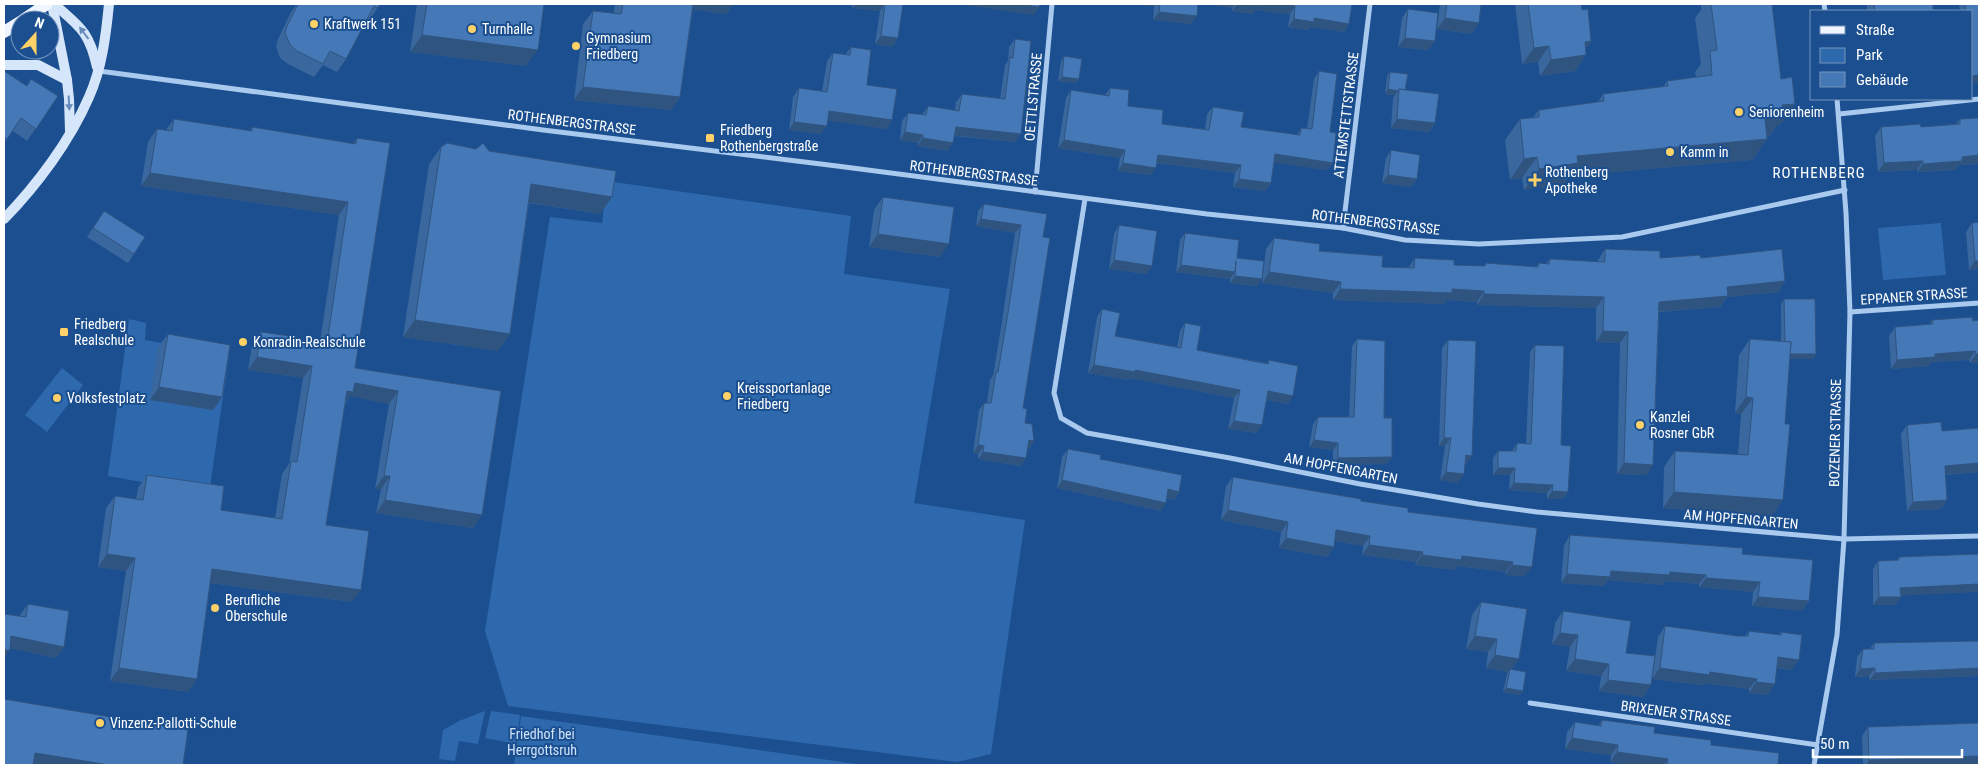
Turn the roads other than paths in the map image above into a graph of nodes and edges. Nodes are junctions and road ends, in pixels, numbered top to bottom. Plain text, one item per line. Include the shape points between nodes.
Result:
1 (53, 4) edge
2 (109, 4) edge
3 (1052, 4) edge
4 (1370, 4) edge
5 (4, 65) edge
6 (98, 70) junction
7 (66, 80) junction
8 (1837, 100) edge
9 (1970, 100) edge
10 (1839, 114) junction
11 (70, 132) junction
12 (1845, 190) junction
13 (1035, 192) junction
14 (1085, 198) junction
15 (4, 219) edge
16 (1343, 228) junction
17 (1979, 302) edge
18 (1850, 312) junction
19 (1979, 536) edge
20 (1844, 539) junction
21 (1530, 703) dead end
22 (1818, 745) junction
23 (1814, 765) edge

6 -> 1 main road via 93,46 84,31
1 - 7 main road
2 - 6 main road
3 - 13 street, OETTLSTRASSE
4 - 16 street, ATTEMSTETTSTRASSE
5 - 7 main road via 38,65
6 - 11 main road via 89,97
6 - 13 street, ROTHENBERGSTRASSE
7 -> 11 main road
8 - 10 street, BOZENER STRASSE
9 - 10 street
10 - 12 street, BOZENER STRASSE
11 - 15 main road via 34,186
12 - 16 street, ROTHENBERGSTRASSE via 1622,237 1479,244 1405,240
12 - 18 street, BOZENER STRASSE
13 - 14 street, ROTHENBERGSTRASSE
14 - 16 street, ROTHENBERGSTRASSE
14 - 20 street, AM HOPFENGARTEN via 1054,393 1061,418 1087,433 1478,504 1569,516
17 - 18 street, EPPANER STRASSE
18 - 20 street, BOZENER STRASSE
19 - 20 street, AM HOPFENGARTEN
20 - 22 street, BOZENER STRASSE via 1837,635
21 - 22 street, BRIXENER STRASSE
22 - 23 street, BOZENER STRASSE

